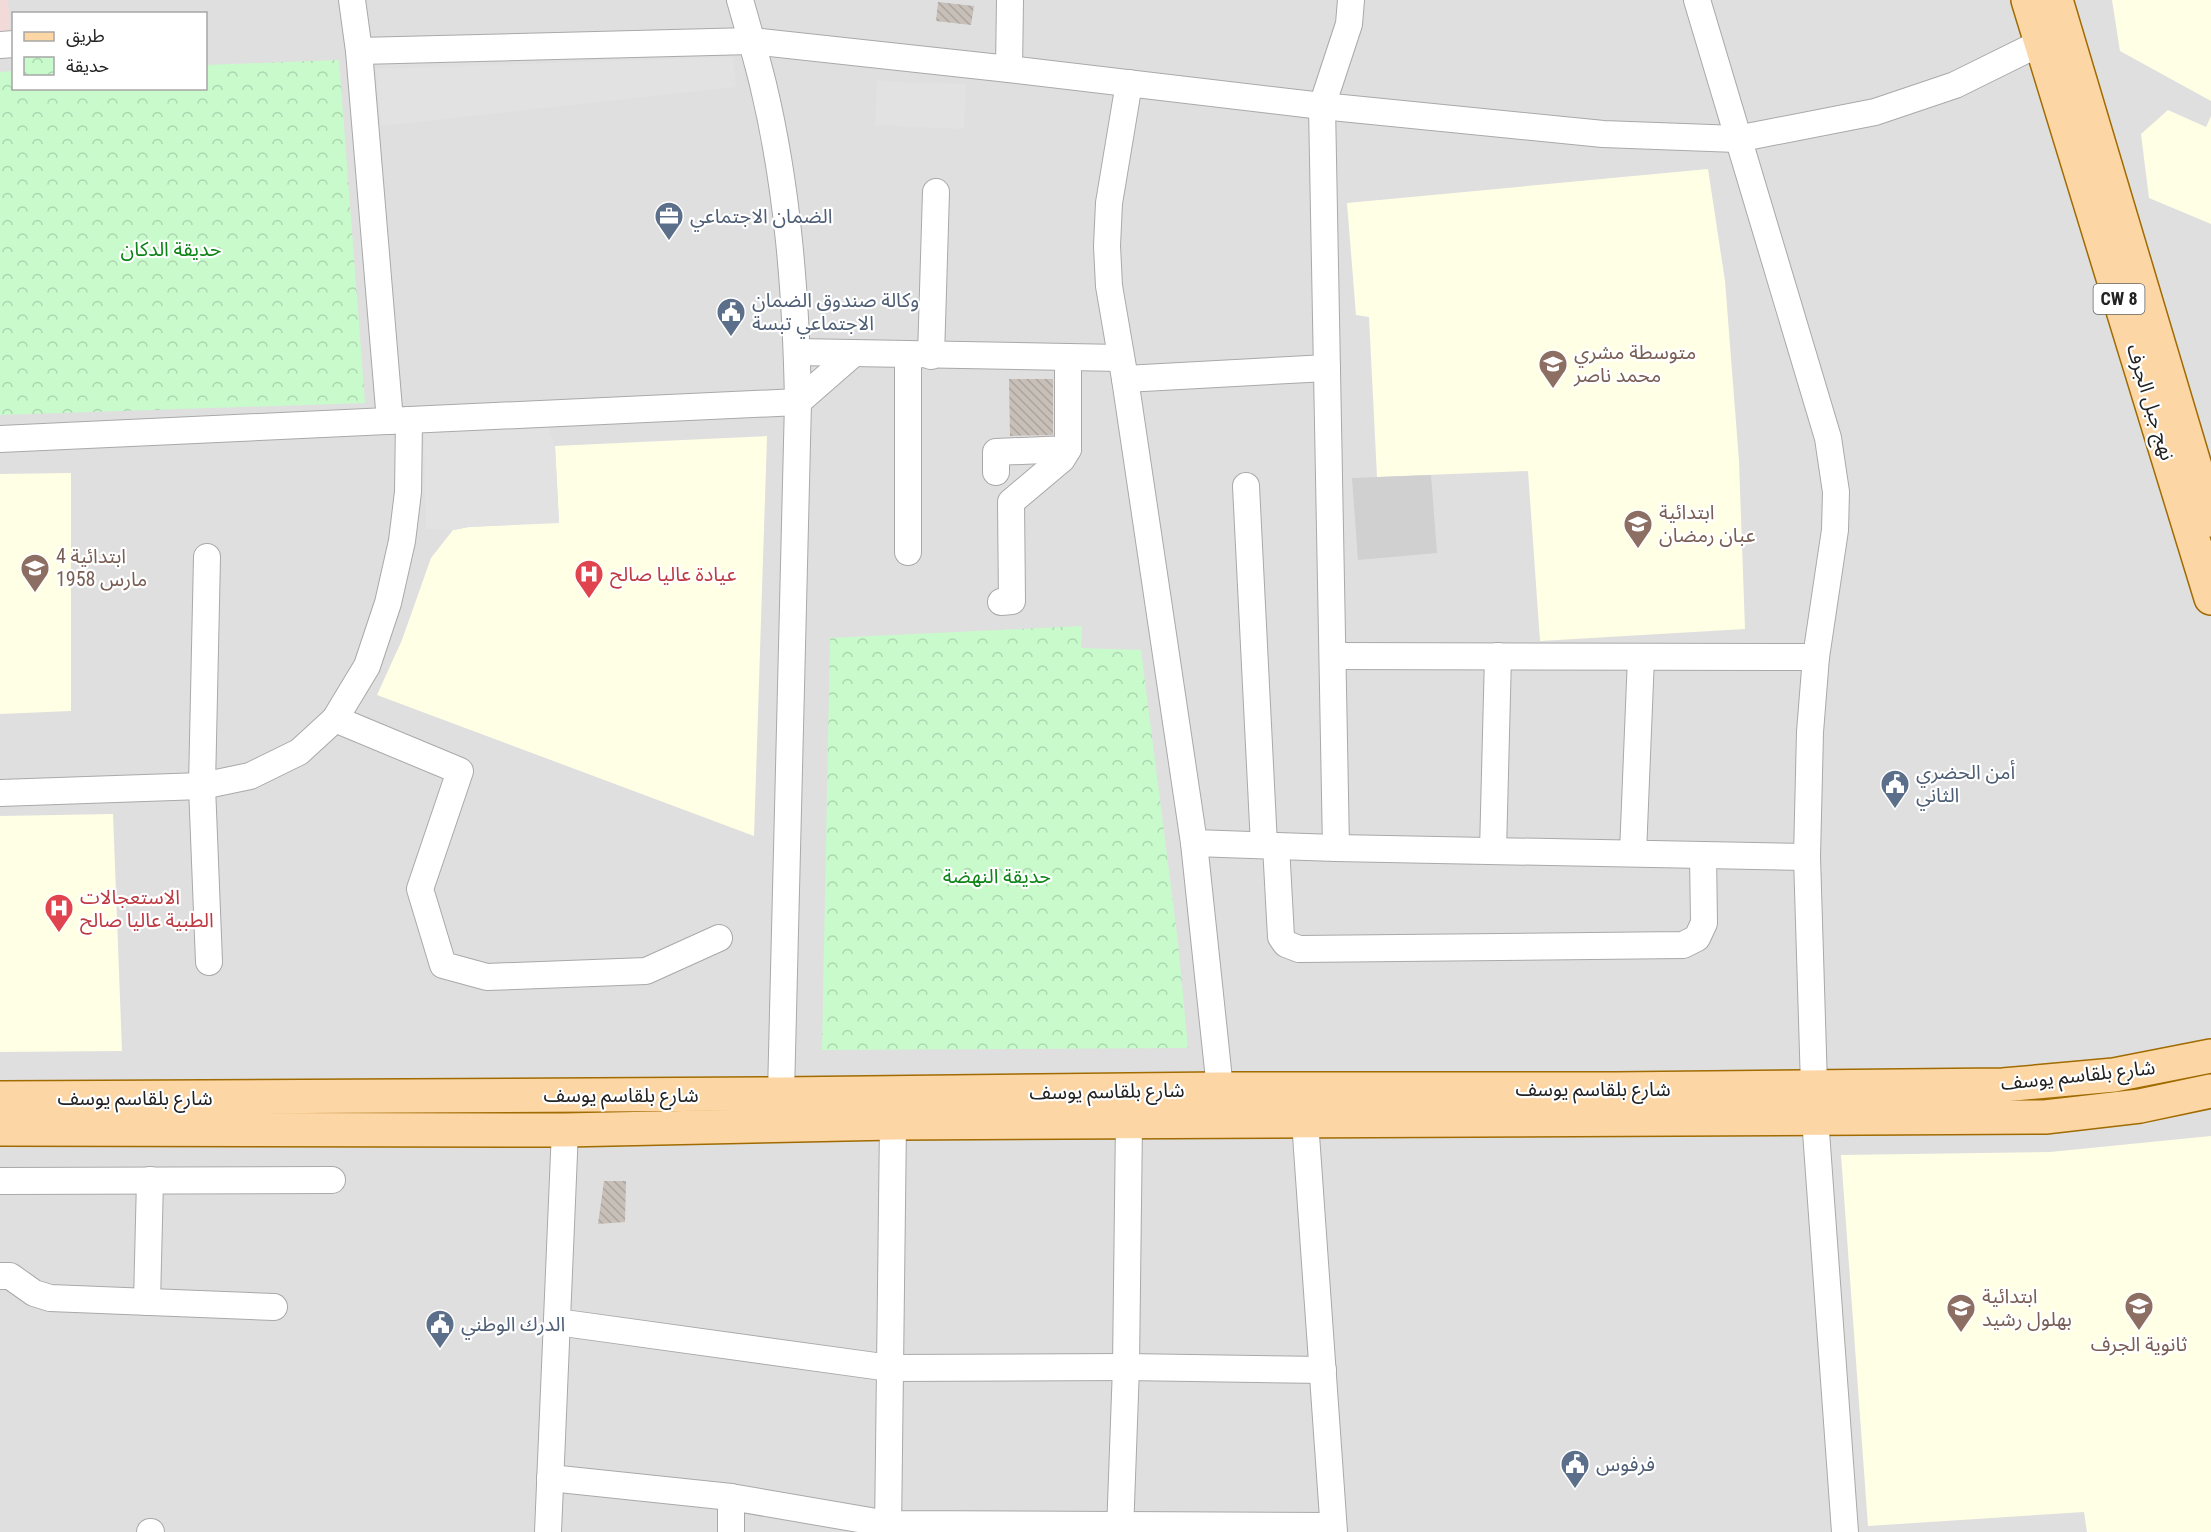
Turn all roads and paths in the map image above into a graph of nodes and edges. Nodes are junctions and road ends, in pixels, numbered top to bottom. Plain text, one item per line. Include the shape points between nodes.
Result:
1 (352, 0) edge
2 (740, 0) edge
3 (1010, 0) edge
4 (1351, 0) edge
5 (1697, 0) edge
6 (2028, 0) edge
7 (2056, 0) edge
8 (751, 40) junction
9 (2040, 43) junction
10 (359, 51) junction
11 (1009, 69) junction
12 (1129, 83) junction
13 (1322, 106) junction
14 (1737, 139) junction
15 (936, 192) dead end
16 (797, 352) junction
17 (853, 354) junction
18 (919, 355) junction
19 (1068, 357) junction
20 (1123, 368) junction
21 (1327, 368) junction
22 (798, 402) junction
23 (399, 421) junction
24 (0, 439) edge
25 (1068, 448) junction
26 (996, 472) dead end
27 (1246, 486) dead end
28 (2211, 520) edge
29 (908, 552) dead end
30 (207, 557) dead end
31 (2211, 598) edge
32 (1001, 602) dead end
33 (1333, 656) junction
34 (1498, 656) junction
35 (1641, 657) junction
36 (1816, 657) junction
37 (335, 719) junction
38 (202, 786) junction
39 (0, 793) edge
40 (1194, 843) junction
41 (1270, 845) junction
42 (1336, 848) junction
43 (1493, 851) junction
44 (1633, 853) junction
45 (1703, 855) junction
46 (1807, 857) junction
47 (719, 938) dead end
48 (209, 962) dead end
49 (2211, 1056) edge
50 (1220, 1089) junction
51 (2211, 1091) edge
52 (781, 1094) junction
53 (0, 1098) edge
54 (1814, 1102) junction
55 (1305, 1121) junction
56 (1129, 1122) junction
57 (893, 1123) junction
58 (0, 1129) edge
59 (565, 1130) junction
60 (0, 1180) edge
61 (150, 1180) junction
62 (332, 1180) dead end
63 (0, 1276) edge
64 (147, 1302) junction
65 (274, 1307) dead end
66 (556, 1322) junction
67 (1126, 1367) junction
68 (890, 1368) junction
69 (1323, 1370) junction
70 (550, 1478) junction
71 (731, 1497) junction
72 (888, 1528) edge
73 (1120, 1528) edge
74 (1334, 1529) edge
75 (548, 1532) edge
76 (731, 1532) edge
77 (1845, 1532) edge

1 - 10 street
2 - 8 street
3 - 11 street
4 - 13 street via 1349,24
5 - 14 street
6 - 9 main road, نهج جبل الجرف / CW 8
7 - 28 main road, نهج جبل الجرف / CW 8
8 - 10 street
8 - 11 street
8 - 16 street via 780,171
9 - 14 street via 1955,85 1875,112
9 - 31 main road, نهج جبل الجرف / CW 8
10 - 23 street
11 - 12 street
12 - 13 street
12 - 20 street via 1109,203 1107,246 1109,286
13 - 14 street via 1603,134
13 - 21 street
14 - 36 street via 1833,463 1835,530
15 - 18 street
16 - 17 street
16 - 22 street
17 - 18 street
17 - 22 street
18 - 19 street
18 - 29 street
19 - 20 street
19 - 25 street
20 - 21 street
20 - 40 street
21 - 33 street
22 - 23 street
22 - 52 street
23 - 24 street
23 - 37 street via 408,492 402,541 388,603 367,666
25 - 26 street via 996,452
25 - 32 street via 1062,459 1011,502 1012,601
27 - 41 street
30 - 38 street
33 - 34 street
33 - 42 street
34 - 35 street
34 - 43 street
35 - 36 street
35 - 44 street
36 - 46 street
37 - 38 street via 299,752 250,776
37 - 47 street via 460,771 420,889 443,965 487,977 646,971
38 - 39 street
38 - 48 street
40 - 41 street
40 - 50 street
41 - 42 street
41 - 45 street via 1281,937 1286,944 1299,949 1683,945 1697,938 1704,923
42 - 43 street
43 - 44 street
44 - 45 street
45 - 46 street
46 - 54 street
49 - 54 main road, شارع بلقاسم يوسف via 2114,1075
50 - 52 main road, شارع بلقاسم يوسف
50 - 54 main road, شارع بلقاسم يوسف
51 - 54 main road, شارع بلقاسم يوسف via 2140,1106 2045,1117
52 - 53 main road, شارع بلقاسم يوسف
54 - 55 main road, شارع بلقاسم يوسف
54 - 77 street
55 - 56 main road, شارع بلقاسم يوسف
55 - 69 street
56 - 57 main road, شارع بلقاسم يوسف
56 - 67 street
57 - 59 main road, شارع بلقاسم يوسف
57 - 68 street
58 - 59 main road, شارع بلقاسم يوسف
59 - 66 street
60 - 61 street
61 - 62 street
61 - 64 street
63 - 64 street via 10,1276 34,1293 50,1298
64 - 65 street
66 - 68 street
66 - 70 street
67 - 68 street
67 - 69 street
67 - 73 street
68 - 72 street
69 - 74 street
70 - 71 street
70 - 75 street
71 - 72 street
71 - 76 street
72 - 73 street
73 - 74 street

